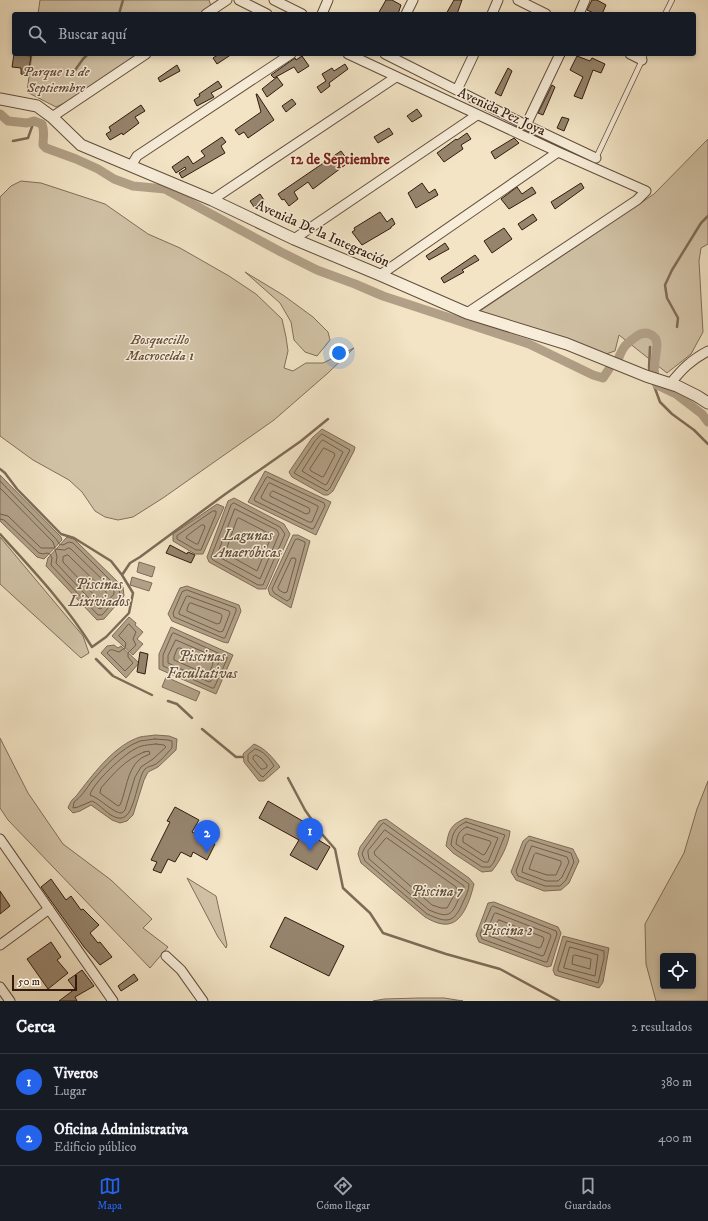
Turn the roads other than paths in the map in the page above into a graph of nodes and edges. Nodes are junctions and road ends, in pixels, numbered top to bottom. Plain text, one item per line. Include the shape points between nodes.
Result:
1 (227, 0) edge
2 (239, 0) edge
3 (274, 0) edge
4 (328, 0) edge
5 (413, 0) edge
6 (498, 0) edge
7 (518, 0) edge
8 (585, 0) edge
9 (672, 0) edge
10 (209, 12) edge
11 (263, 12) edge
12 (298, 12) edge
13 (323, 12) edge
14 (407, 12) edge
15 (493, 12) edge
16 (542, 12) edge
17 (580, 12) edge
18 (666, 12) edge
19 (143, 56) edge
20 (288, 56) edge
21 (352, 56) edge
22 (390, 56) edge
23 (473, 56) edge
24 (559, 56) edge
25 (644, 57) edge
26 (396, 77) junction
27 (457, 90) junction
28 (0, 99) edge
29 (477, 114) junction
30 (52, 117) junction
31 (526, 125) junction
32 (558, 152) junction
33 (596, 158) joint
34 (130, 166) junction
35 (212, 200) junction
36 (294, 239) junction
37 (380, 275) junction
38 (467, 313) junction
39 (708, 351) edge
40 (666, 382) junction
41 (708, 403) edge
42 (0, 839) edge
43 (49, 909) junction
44 (0, 944) edge
45 (166, 956) dead end
46 (0, 986) edge
47 (10, 1001) edge
48 (113, 1001) edge
49 (203, 1001) edge

1 - 10 street
2 - 11 street
3 - 12 street
4 - 13 street
5 - 14 street
6 - 15 street
7 - 16 street
8 - 17 street
9 - 18 lane
19 - 30 street
20 - 34 street via 137,156
21 - 26 street, Avenida Pez Joya
22 - 27 street, Avenida Pez Joya
23 - 27 street
24 - 31 street
25 - 33 lane
26 - 29 street, Avenida Pez Joya
26 - 35 street
27 - 31 street, Avenida Pez Joya
28 - 30 street, Avenida De la Integración via 37,106
29 - 32 street, Avenida Pez Joya
29 - 36 street
30 - 34 street, Avenida De la Integración via 81,145
31 - 33 street, Avenida Pez Joya
32 - 37 street
32 - 38 street, Avenida Pez Joya via 646,191 637,200
34 - 35 street, Avenida De la Integración
35 - 36 street, Avenida De la Integración
36 - 37 street, Avenida De la Integración
37 - 38 street, Avenida De la Integración
38 - 40 street, Avenida De la Integración via 567,344
39 - 40 street
40 - 41 street, Avenida De la Integración
42 - 43 street
43 - 44 street
43 - 48 street
45 - 49 street via 181,970
46 - 47 street

